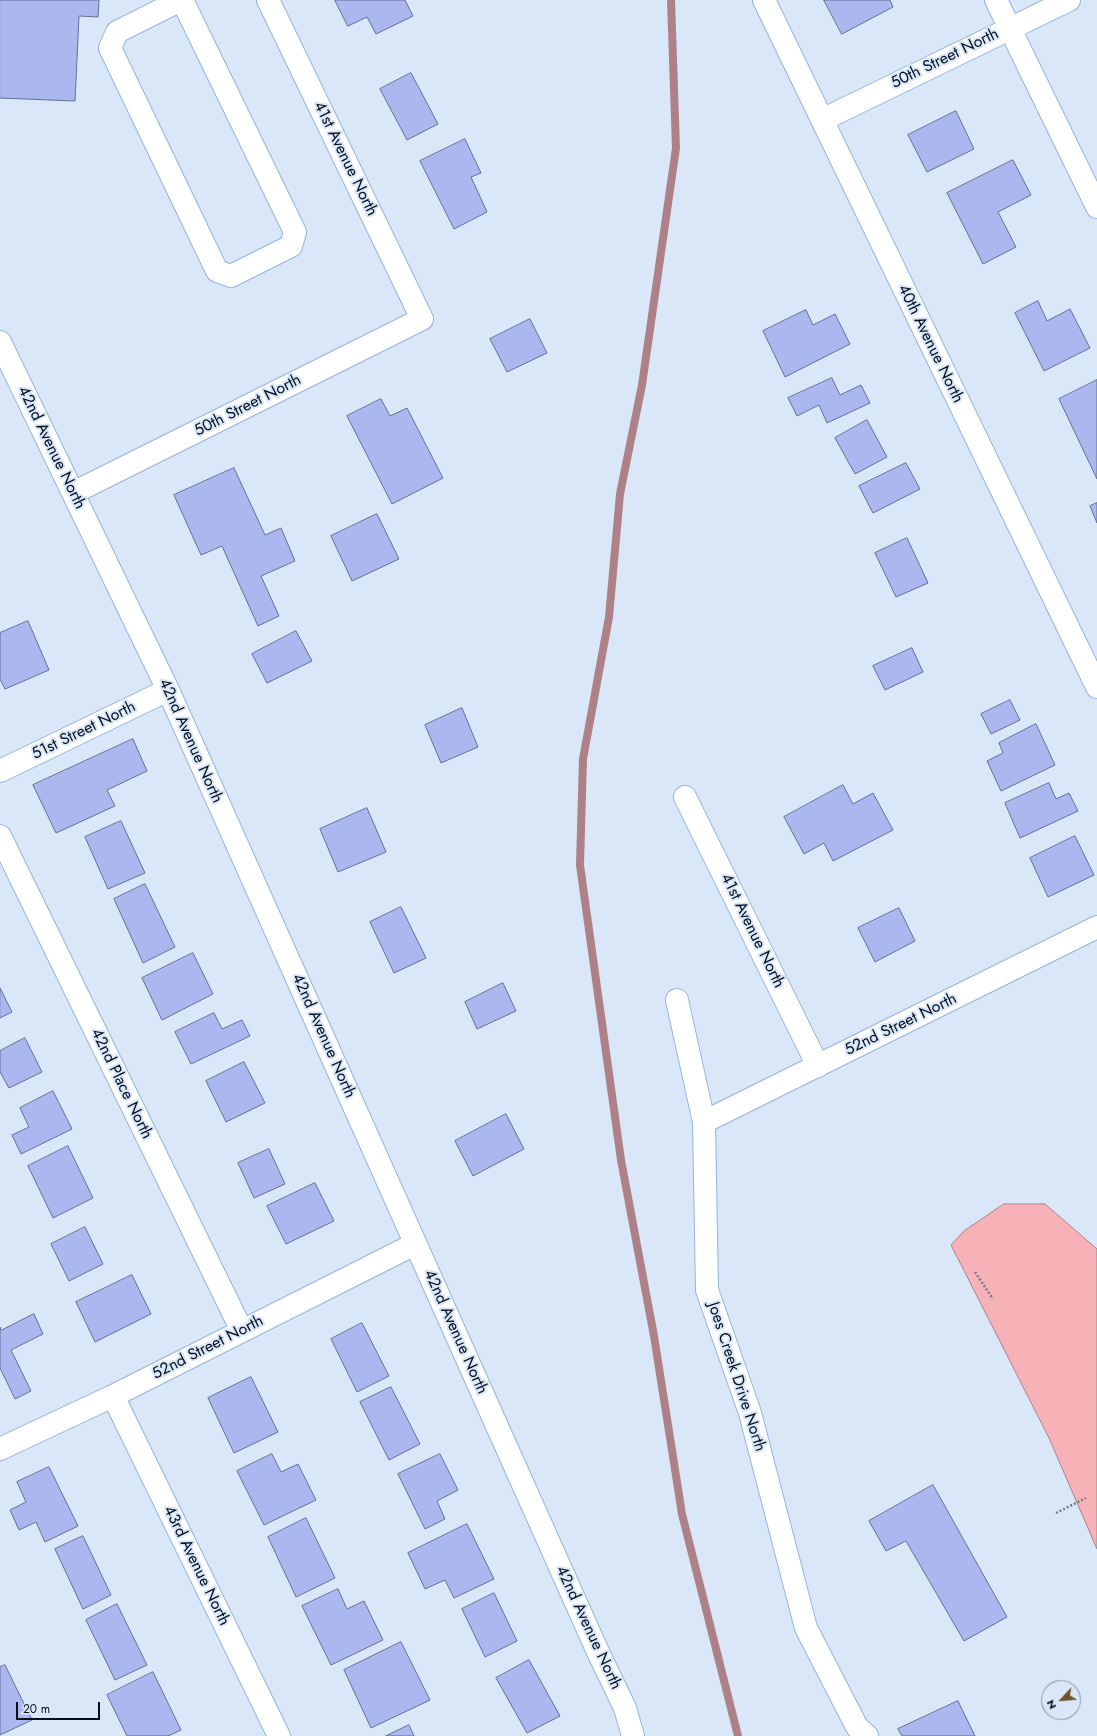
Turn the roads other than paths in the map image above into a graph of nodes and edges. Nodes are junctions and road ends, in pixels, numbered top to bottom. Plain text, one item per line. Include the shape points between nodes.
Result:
1 (182, 0) edge
2 (268, 0) edge
3 (764, 0) edge
4 (996, 0) edge
5 (1070, 0) edge
6 (1010, 28) junction
7 (822, 120) junction
8 (1097, 207) edge
9 (422, 319) joint
10 (0, 342) edge
11 (73, 493) junction
12 (1097, 687) edge
13 (168, 690) junction
14 (0, 771) edge
15 (685, 797) dead end
16 (0, 836) edge
17 (1097, 927) edge
18 (677, 1000) dead end
19 (818, 1066) junction
20 (704, 1122) junction
21 (415, 1244) junction
22 (242, 1331) junction
23 (113, 1396) junction
24 (0, 1449) edge
25 (279, 1736) edge
26 (633, 1736) edge
27 (867, 1736) edge

1 - 1 street via 117,32 110,48 217,272 231,276 291,246 296,232
2 - 9 street, 41st Avenue North
3 - 7 street, 40th Avenue North
4 - 6 street
5 - 6 street, 50th Street North
6 - 7 street, 50th Street North
6 - 8 street
7 - 12 street, 40th Avenue North
9 - 11 street, 50th Street North
10 - 11 street, 42nd Avenue North
11 - 13 street, 42nd Avenue North
13 - 14 street, 51st Street North
13 - 21 street, 42nd Avenue North
15 - 19 street, 41st Avenue North
16 - 22 street, 42nd Place North
17 - 19 street, 52nd Street North
18 - 20 street, Joes Creek Drive North
19 - 20 street, 52nd Street North
20 - 27 street, Joes Creek Drive North via 707,1290 750,1413 806,1628 857,1727
21 - 22 street, 52nd Street North
21 - 26 street, 42nd Avenue North via 625,1708
22 - 23 street, 52nd Street North
23 - 24 street, 52nd Street North
23 - 25 street, 43rd Avenue North

